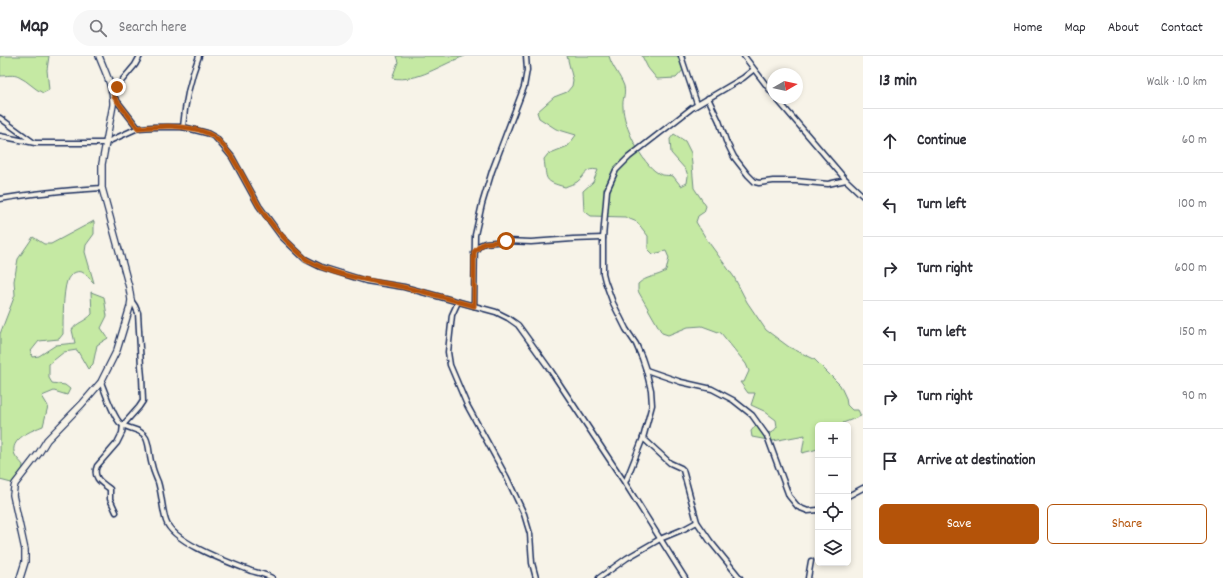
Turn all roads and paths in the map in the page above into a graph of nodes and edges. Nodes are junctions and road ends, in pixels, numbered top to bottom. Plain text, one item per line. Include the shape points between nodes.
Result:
1 (99, 56) edge
2 (140, 56) edge
3 (200, 56) edge
4 (526, 56) edge
5 (681, 56) edge
6 (744, 56) edge
7 (753, 70) junction
8 (767, 87) edge
9 (113, 91) junction
10 (114, 97) junction
11 (708, 98) junction
12 (697, 104) junction
13 (781, 104) edge
14 (0, 118) edge
15 (183, 127) junction
16 (138, 128) junction
17 (0, 136) edge
18 (36, 143) junction
19 (105, 143) junction
20 (846, 180) junction
21 (102, 188) junction
22 (863, 196) edge
23 (0, 199) edge
24 (603, 238) junction
25 (474, 252) junction
26 (131, 300) junction
27 (458, 302) junction
28 (474, 306) junction
29 (646, 370) junction
30 (101, 382) junction
31 (123, 425) junction
32 (642, 438) junction
33 (625, 483) junction
34 (863, 488) edge
35 (851, 494) edge
36 (815, 510) edge
37 (116, 512) dead end
38 (697, 522) junction
39 (660, 539) junction
40 (810, 561) dead end
41 (20, 578) edge
42 (272, 578) edge
43 (536, 578) edge
44 (599, 578) edge
45 (685, 578) edge
46 (740, 578) edge
47 (808, 578) edge

1 - 9 street
2 - 9 street
3 - 15 street via 188,90
4 - 25 street via 524,87 492,170 477,227
5 - 12 street
6 - 7 street
7 - 8 street
7 - 11 street
9 - 10 street
10 - 16 street
10 - 19 street
11 - 12 street
11 - 20 street via 734,157 755,182 796,181 828,184
12 - 24 street via 629,156 616,170 607,190
13 - 20 street
14 - 18 street
15 - 16 street
15 - 27 street via 216,138 232,157 260,206 281,236 305,259 320,267 366,281
16 - 19 street
17 - 18 street
18 - 19 street
19 - 21 street
20 - 22 street
21 - 23 street via 61,190
21 - 26 street
24 - 25 street via 485,243
24 - 29 street via 605,281
25 - 28 street
26 - 30 street via 117,350
26 - 31 street via 138,313 142,400
27 - 28 street
27 - 43 street via 452,315 448,352 450,365 467,405 524,514 530,534
28 - 33 street via 496,312 518,325
29 - 32 street via 652,405
29 - 36 street via 712,390 733,400 752,415 766,436 789,496 798,506 808,511
30 - 31 street via 119,422
30 - 41 street via 47,440 15,484 13,495 25,550
31 - 37 street via 116,443 95,471 97,479 111,491 110,499
31 - 42 street via 142,433 148,443 166,522 170,528 193,546 214,557
32 - 33 street
32 - 38 street via 670,463 683,470
33 - 39 street
34 - 35 street
38 - 39 street
38 - 46 street
39 - 44 street
39 - 45 street
40 - 47 street

